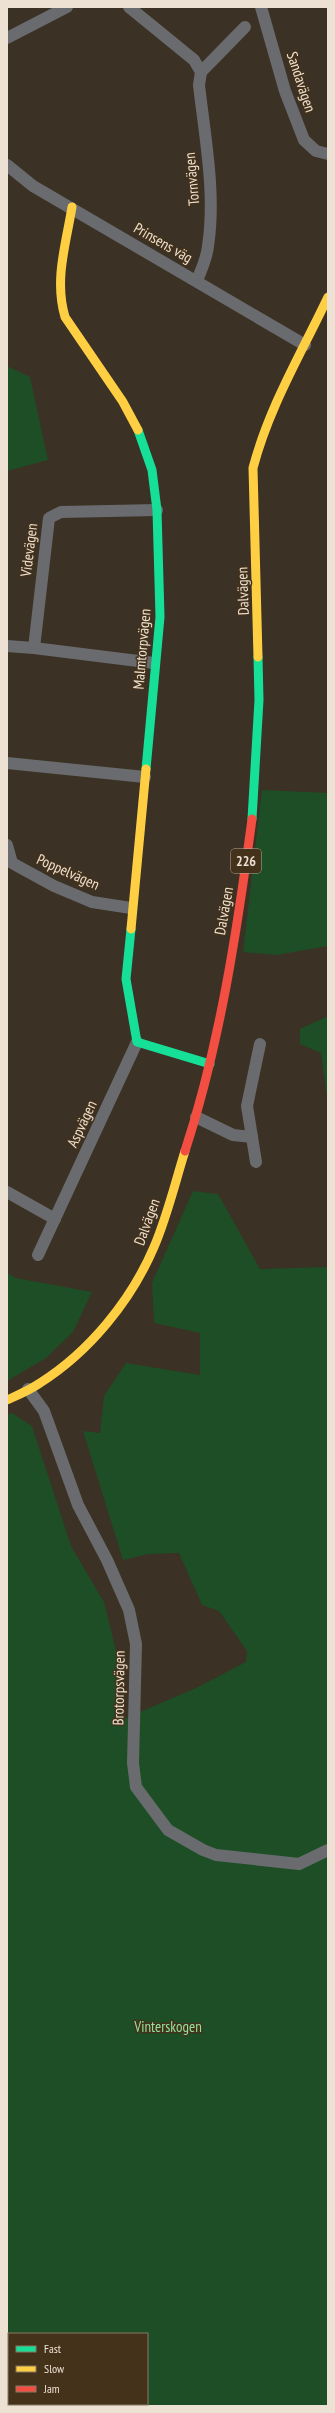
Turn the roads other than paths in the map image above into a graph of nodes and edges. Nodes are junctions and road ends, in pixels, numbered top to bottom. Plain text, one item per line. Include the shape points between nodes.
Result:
1 (68, 7) edge
2 (129, 7) edge
3 (261, 7) edge
4 (245, 27) dead end
5 (7, 38) edge
6 (201, 72) junction
7 (328, 154) edge
8 (7, 165) edge
9 (72, 207) junction
10 (197, 281) junction
11 (328, 297) edge
12 (305, 345) junction
13 (157, 510) junction
14 (7, 646) edge
15 (34, 648) junction
16 (154, 663) junction
17 (7, 763) edge
18 (146, 777) junction
19 (7, 845) edge
20 (131, 908) junction
21 (137, 1042) junction
22 (260, 1044) dead end
23 (210, 1064) junction
24 (196, 1117) junction
25 (252, 1137) junction
26 (256, 1162) dead end
27 (7, 1192) edge
28 (55, 1219) junction
29 (38, 1254) dead end
30 (28, 1389) junction
31 (7, 1400) edge
32 (328, 1850) edge

1 - 5 street
2 - 6 street via 194,60
3 - 7 street, Sandavägen via 285,91 304,140 316,151
4 - 6 street
6 - 10 street, Tornvägen via 199,85 211,194 211,220 208,248
8 - 9 street, Prinsens väg via 33,186
9 - 10 street, Prinsens väg
9 - 13 main road, Malmtorpvägen via 58,283 59,302 65,317 138,427 152,470
10 - 12 street, Prinsens väg
11 - 12 main road, Dalvägen / 226
12 - 23 main road, Dalvägen / 226 via 276,398 253,468 259,700 256,767 242,891
13 - 15 street, Videvägen via 61,512 49,518
13 - 16 main road, Malmtorpvägen via 160,617
14 - 15 street
15 - 16 street
16 - 18 main road, Malmtorpvägen
17 - 18 street
18 - 20 main road, Malmtorpvägen
19 - 20 street, Poppelvägen via 12,863 54,886 92,902
20 - 21 main road, Malmtorpvägen via 126,979
21 - 23 main road
21 - 28 street, Aspvägen
22 - 25 street via 247,1106
23 - 24 main road, Dalvägen / 226
24 - 25 street via 233,1135
24 - 30 main road, Dalvägen / 226 via 154,1247 131,1290 92,1341 52,1376
25 - 26 street
27 - 28 street
28 - 29 street, Aspvägen
30 - 31 main road, Dalvägen / 226
30 - 32 street, Brotorpsvägen via 44,1411 78,1505 107,1560 129,1610 136,1644 133,1763 136,1787 168,1830 203,1850 260,1861 300,1864

